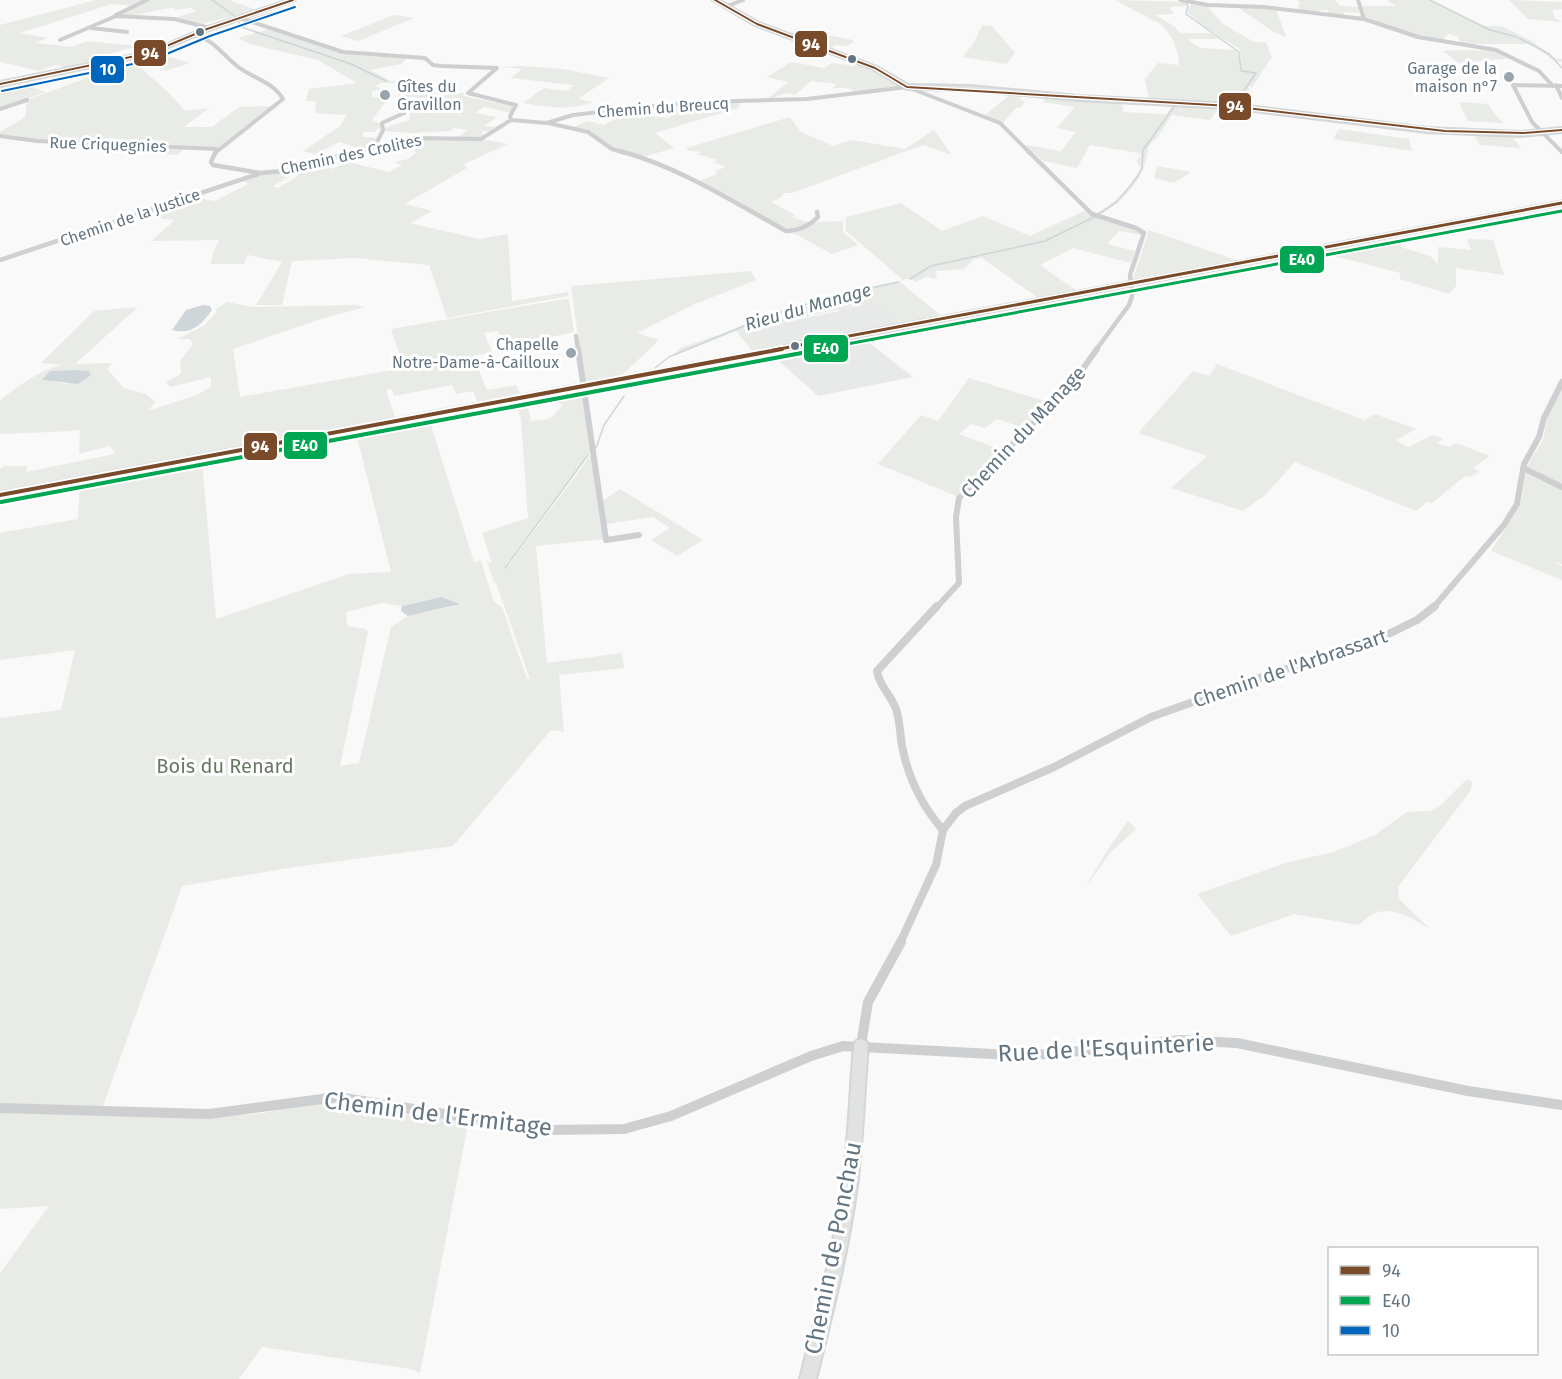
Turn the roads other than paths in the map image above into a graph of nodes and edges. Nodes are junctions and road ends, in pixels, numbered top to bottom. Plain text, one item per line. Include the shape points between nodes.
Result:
1 (147, 0) edge
2 (293, 0) edge
3 (715, 0) edge
4 (743, 0) edge
5 (1180, 0) edge
6 (1358, 0) edge
7 (724, 7) junction
8 (272, 14) dead end
9 (116, 16) junction
10 (240, 18) junction
11 (1364, 19) junction
12 (249, 21) junction
13 (207, 27) junction
14 (89, 28) junction
15 (127, 32) dead end
16 (194, 35) junction
17 (60, 39) dead end
18 (0, 84) edge
19 (1554, 85) junction
20 (1562, 86) edge
21 (907, 87) junction
22 (1562, 98) edge
23 (27, 100) dead end
24 (0, 110) edge
25 (404, 113) dead end
26 (511, 120) junction
27 (547, 123) junction
28 (1562, 130) edge
29 (1543, 133) junction
30 (0, 136) edge
31 (375, 146) junction
32 (217, 149) junction
33 (1562, 152) edge
34 (260, 174) junction
35 (1562, 203) edge
36 (818, 212) dead end
37 (0, 260) edge
38 (1129, 284) junction
39 (576, 336) dead end
40 (1562, 382) edge
41 (583, 386) junction
42 (1523, 468) junction
43 (1562, 487) edge
44 (0, 495) edge
45 (639, 535) dead end
46 (943, 830) junction
47 (861, 1046) junction
48 (1562, 1105) edge
49 (0, 1108) edge
50 (808, 1379) edge

1 - 9 street
2 - 10 street
3 - 7 street
4 - 7 street
5 - 11 street
6 - 11 street
7 - 21 street via 762,26 874,68
8 - 12 street
9 - 13 street via 165,18
9 - 14 street
10 - 12 street
10 - 13 street
11 - 19 street via 1418,37 1496,50 1539,71
12 - 26 street via 348,53 425,58 436,66 497,68 468,93 516,105
13 - 16 street
14 - 15 street
14 - 17 street
16 - 18 street via 150,52
16 - 32 street via 275,88 283,99
19 - 20 street
19 - 22 street
19 - 29 street via 1513,85
21 - 27 street, Chemin du Breucq via 816,99 667,105 579,114
21 - 29 street via 1230,106 1427,130
21 - 38 street, Chemin du Manage via 1000,123 1092,214 1143,231
23 - 24 street
25 - 31 street via 382,123
26 - 27 street, Chemin du Breucq
26 - 31 street, Chemin des Crolites via 481,139 426,137
27 - 36 street via 588,132 614,150 650,159 788,232 814,222
28 - 29 street
29 - 33 street
30 - 32 street, Rue Criquegnies
31 - 34 street, Chemin des Crolites via 309,166
32 - 34 street, Chemin des Crolites via 213,165
34 - 37 street, Chemin de la Justice
35 - 38 main road
38 - 41 main road
38 - 46 street, Chemin du Manage via 1129,305 1072,384 959,498 959,583 877,671 897,711 911,777 923,804
39 - 41 street
40 - 42 street, Chemin de l'Arbrassart
41 - 44 main road
41 - 45 street via 606,540
42 - 43 street
42 - 46 street, Chemin de l'Arbrassart via 1517,504 1497,537 1440,602 1417,620 1356,650 1286,669 1151,717 1054,767 974,801 956,813
46 - 47 street via 927,888 868,1002
47 - 48 street, Rue de l'Esquinterie via 1011,1055 1207,1040 1285,1051 1468,1091
47 - 49 street, Chemin de l'Ermitage via 830,1049 672,1116 624,1129 547,1130 337,1097 220,1113
47 - 50 street, Chemin de Ponchau via 846,1208

